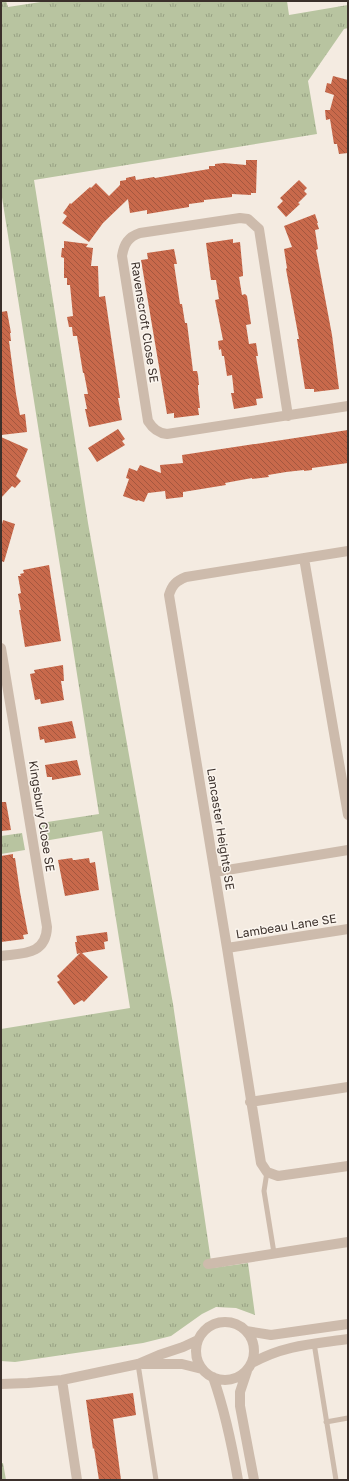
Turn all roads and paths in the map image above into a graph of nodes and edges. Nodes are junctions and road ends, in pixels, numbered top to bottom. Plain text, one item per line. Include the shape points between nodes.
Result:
1 (348, 406) edge
2 (288, 416) junction
3 (348, 551) edge
4 (304, 558) junction
5 (1, 648) edge
6 (348, 815) edge
7 (348, 850) edge
8 (215, 872) junction
9 (348, 929) edge
10 (227, 948) junction
11 (1, 956) edge
12 (348, 1087) edge
13 (250, 1102) junction
14 (348, 1166) edge
15 (267, 1172) junction
16 (348, 1242) edge
17 (274, 1253) junction
18 (208, 1264) dead end
19 (348, 1324) edge
20 (246, 1330) junction
21 (348, 1339) edge
22 (198, 1340) junction
23 (314, 1343) junction
24 (138, 1364) junction
25 (250, 1366) junction
26 (202, 1369) junction
27 (213, 1377) junction
28 (62, 1380) junction
29 (1, 1384) edge
30 (348, 1418) edge
31 (326, 1422) junction
32 (77, 1480) edge
33 (156, 1480) edge
34 (238, 1480) edge
35 (254, 1480) edge
36 (336, 1480) edge

1 - 2 street, Ravenscroft Close SE
2 - 2 street, Ravenscroft Close SE via 168,434 152,428 148,421 122,256 123,248 132,236 240,218 248,219 259,229
3 - 4 street, Lancaster Heights SE
4 - 6 street
4 - 8 street, Lancaster Heights SE via 186,577 171,588 170,603
5 - 11 street, Kingsbury Close SE via 47,927 43,943 38,948
7 - 8 street
8 - 10 street, Lancaster Heights SE
9 - 10 street, Lambeau Lane SE
10 - 13 street, Lancaster Heights SE
12 - 13 street
13 - 15 street, Lancaster Heights SE via 259,1158
14 - 15 street via 286,1176
15 - 17 lane via 264,1191
16 - 17 street
17 - 18 street
19 - 20 street via 272,1335
20 - 22 street via 229,1322 220,1322 203,1332
20 - 25 street via 254,1346
21 - 23 street
22 - 24 street
22 - 26 street via 196,1355
23 - 25 street via 268,1354
23 - 31 lane
24 - 26 street via 182,1364
24 - 28 street
24 - 33 lane
25 - 27 street via 240,1376 232,1379 222,1380
25 - 35 street via 240,1392 240,1406
26 - 27 street
27 - 34 street via 225,1414
28 - 29 street
28 - 32 street
30 - 31 lane
31 - 36 lane

